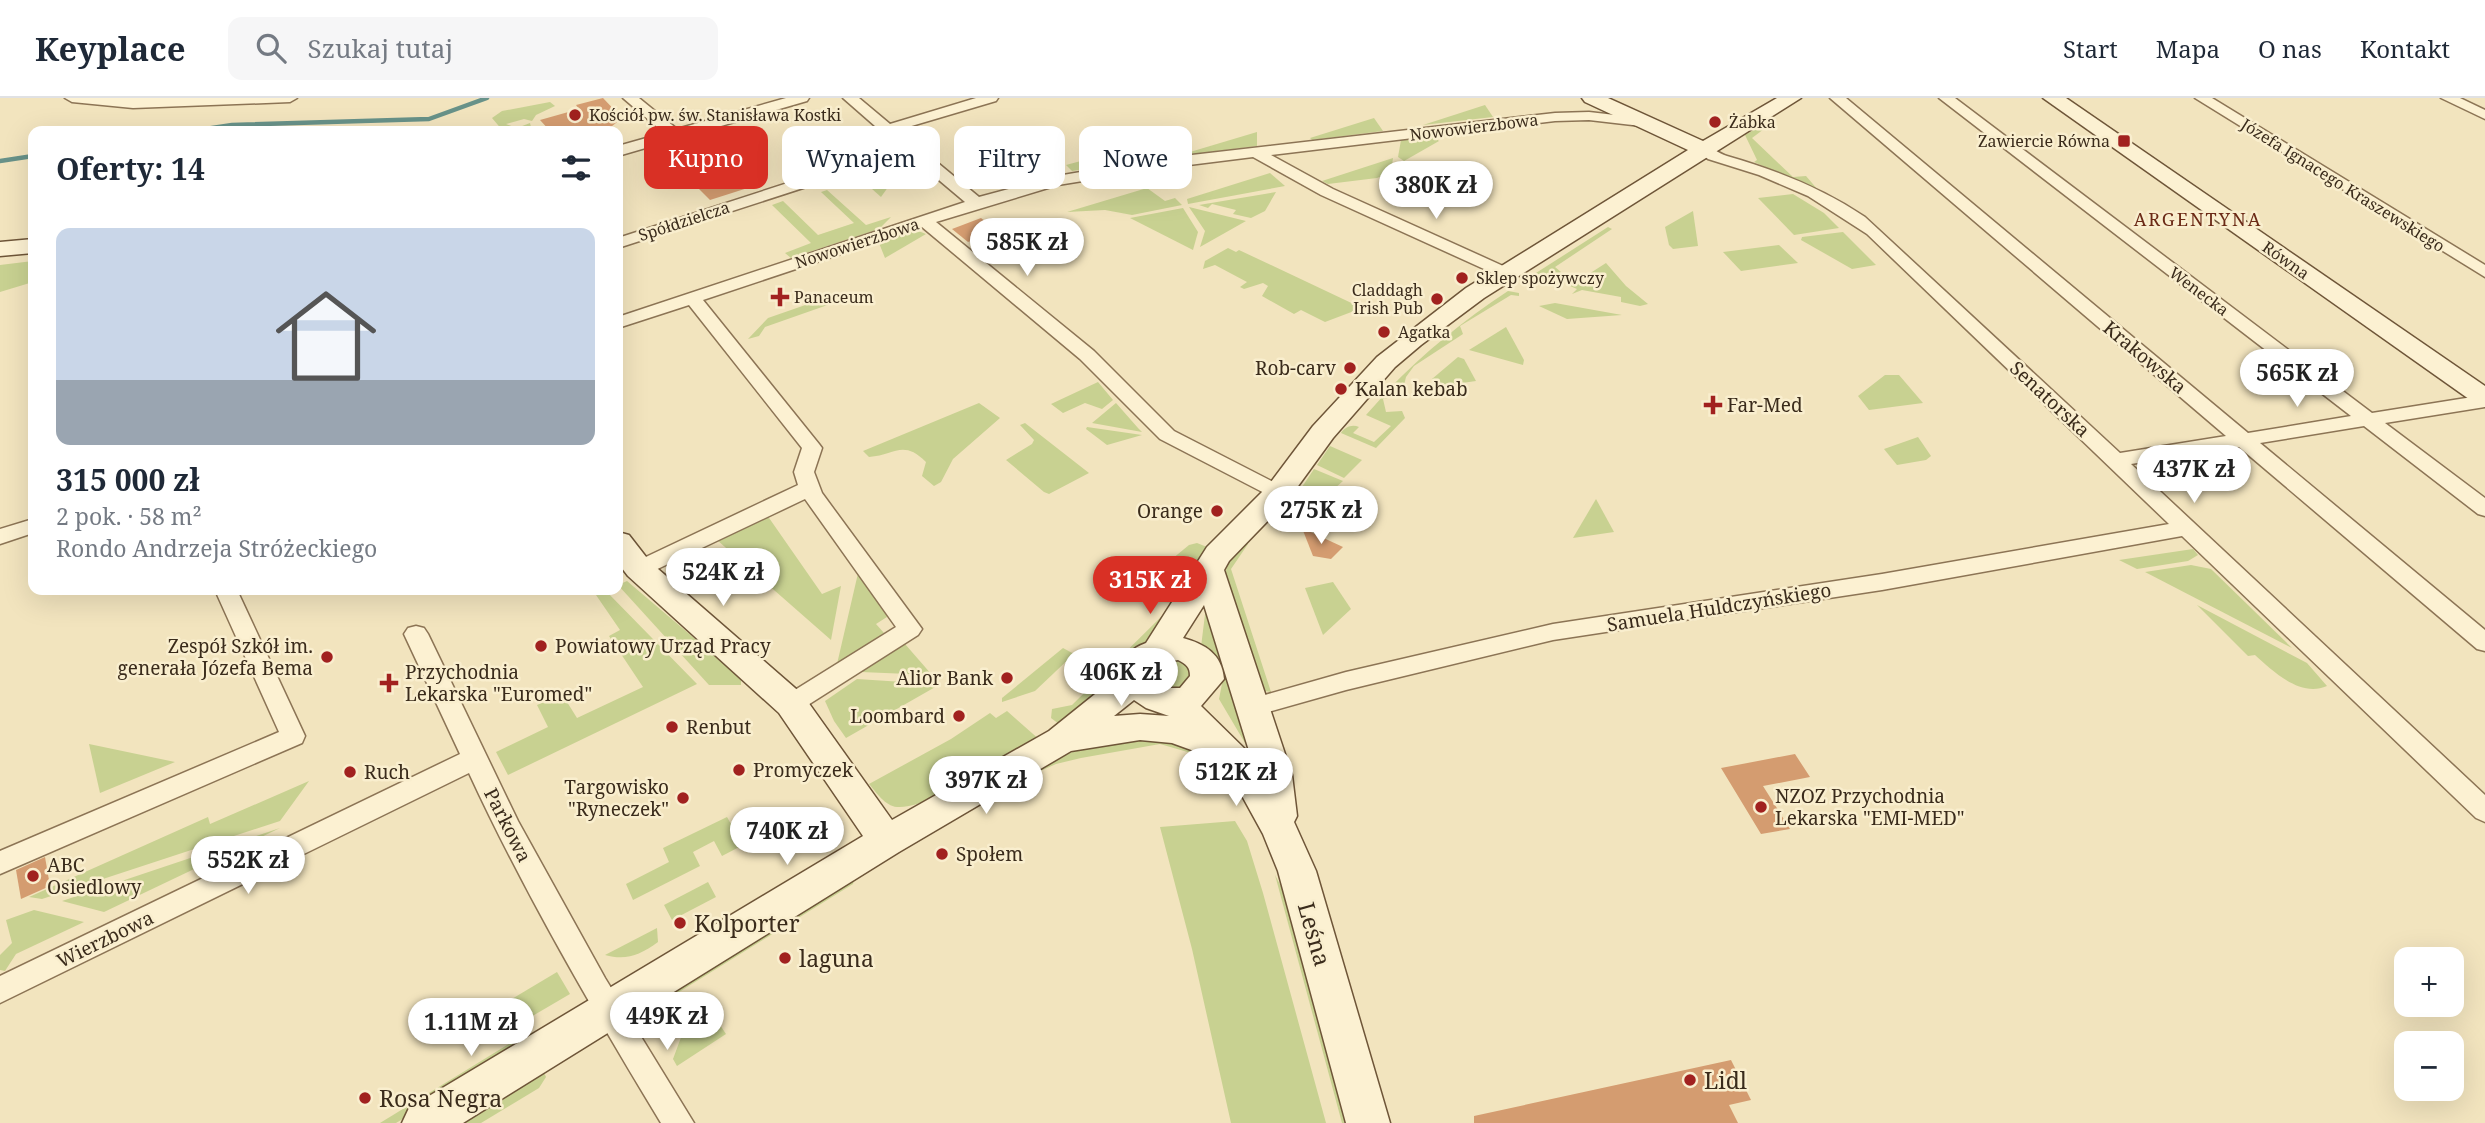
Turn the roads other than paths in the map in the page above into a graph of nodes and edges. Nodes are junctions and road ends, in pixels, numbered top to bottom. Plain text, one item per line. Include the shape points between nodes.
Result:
1 (72, 98) edge
2 (290, 98) edge
3 (630, 98) edge
4 (802, 98) edge
5 (850, 98) edge
6 (991, 98) edge
7 (1791, 98) edge
8 (1837, 98) edge
9 (1946, 98) edge
10 (2053, 98) edge
11 (2202, 98) edge
12 (2448, 98) edge
13 (1584, 100) edge
14 (2485, 115) edge
15 (1555, 117) junction
16 (1641, 122) junction
17 (663, 126) edge
18 (705, 126) edge
19 (883, 126) edge
20 (897, 126) edge
21 (644, 144) edge
22 (1711, 144) junction
23 (623, 150) edge
24 (1258, 153) junction
25 (1739, 160) joint
26 (940, 173) edge
27 (785, 189) edge
28 (976, 203) junction
29 (925, 220) junction
30 (623, 241) edge
31 (28, 246) edge
32 (0, 249) edge
33 (2485, 272) edge
34 (1506, 274) junction
35 (692, 298) junction
36 (623, 321) edge
37 (2485, 400) edge
38 (2367, 419) junction
39 (2242, 438) junction
40 (2116, 460) junction
41 (810, 488) junction
42 (1278, 493) junction
43 (2485, 509) edge
44 (28, 528) edge
45 (2188, 528) junction
46 (0, 537) edge
47 (623, 548) edge
48 (639, 569) junction
49 (1201, 581) junction
50 (228, 595) edge
51 (416, 634) dead end
52 (2485, 643) edge
53 (1158, 650) junction
54 (1194, 653) junction
55 (1167, 691) junction
56 (791, 704) junction
57 (1254, 707) junction
58 (1061, 740) junction
59 (1228, 753) junction
60 (474, 759) junction
61 (2485, 811) edge
62 (1280, 830) junction
63 (886, 841) junction
64 (0, 863) edge
65 (0, 990) edge
66 (609, 1011) junction
67 (424, 1123) edge
68 (678, 1123) edge
69 (1368, 1123) edge

1 - 2 street via 134,104
3 - 17 street
4 - 18 street
5 - 19 street
6 - 20 street
7 - 22 street
8 - 39 street, Krakowska
9 - 38 street, Wenecka
10 - 37 street, Równa
11 - 33 street, Józefa Ignacego Kraszewskiego
12 - 14 street
13 - 15 street
13 - 16 street
15 - 16 street, Nowowierzbowa
15 - 24 street, Nowowierzbowa
16 - 22 street
21 - 23 street
22 - 25 street, Senatorska via 1710,155
22 - 34 street
24 - 28 street, Nowowierzbowa via 1074,177
24 - 34 street via 1327,192
25 - 40 street, Senatorska via 1832,203 1865,225
26 - 28 street
27 - 30 street, Spółdzielcza
28 - 29 street, Nowowierzbowa
29 - 35 street, Nowowierzbowa
29 - 42 street via 1094,361 1167,435
31 - 32 street
34 - 42 street via 1438,319 1386,362 1323,432
35 - 36 street, Nowowierzbowa
35 - 41 street via 812,448 804,472
37 - 38 street
38 - 39 street
38 - 43 street, Wenecka
39 - 40 street
39 - 52 street, Krakowska
40 - 45 street, Senatorska
41 - 48 street
41 - 56 street via 910,629
42 - 49 street via 1218,554
44 - 46 street
45 - 57 street, Samuela Huldczyńskiego via 1869,584 1553,632
45 - 61 street, Senatorska
47 - 48 street
48 - 56 street
49 - 53 street
49 - 54 street
49 - 57 street
50 - 64 street via 293,736
51 - 60 street, Parkowa
53 - 54 street
53 - 55 street via 1138,666
54 - 55 street via 1207,670
55 - 58 street
55 - 59 street, Leśna
56 - 63 street
57 - 62 street via 1274,775
58 - 59 street via 1156,726
58 - 63 street
59 - 62 street, Leśna via 1259,790
60 - 65 street, Wierzbowa
60 - 66 street, Parkowa
62 - 69 street, Leśna via 1297,872
63 - 66 street
66 - 67 street
66 - 68 street

